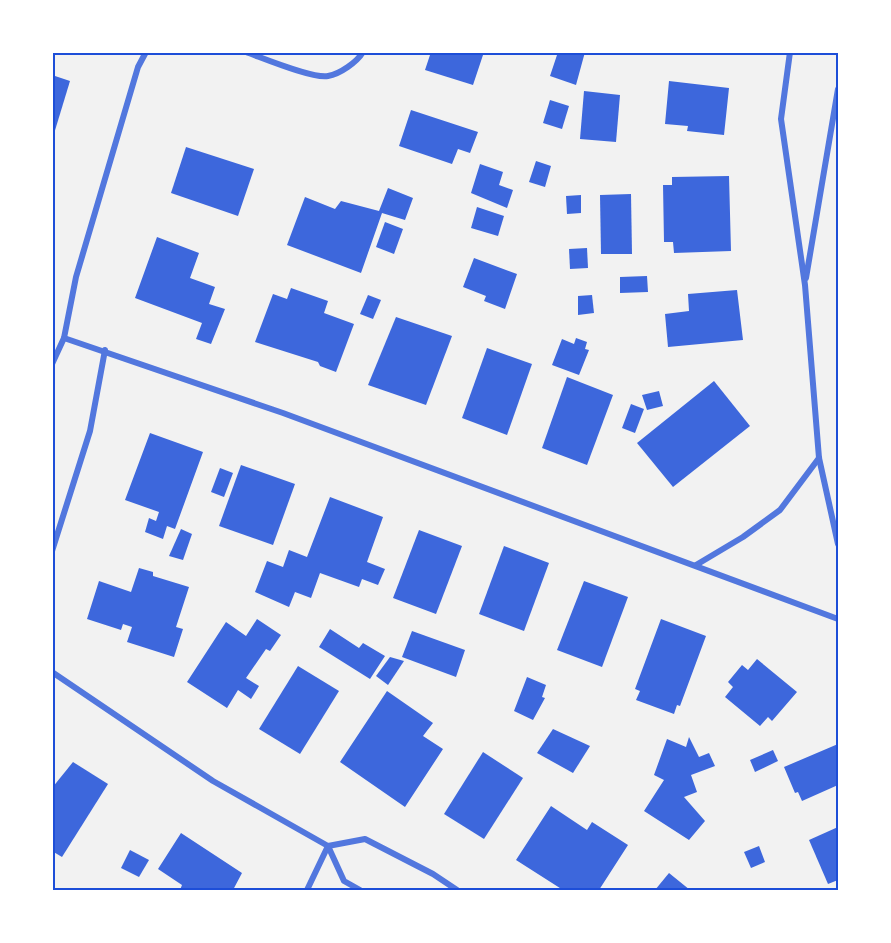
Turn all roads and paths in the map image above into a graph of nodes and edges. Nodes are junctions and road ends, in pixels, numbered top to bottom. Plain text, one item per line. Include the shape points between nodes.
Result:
1 (146, 52) edge
2 (246, 52) edge
3 (363, 52) edge
4 (790, 52) edge
5 (838, 89) edge
6 (805, 285) junction
7 (64, 338) junction
8 (105, 350) junction
9 (52, 364) edge
10 (819, 458) junction
11 (838, 543) edge
12 (52, 551) edge
13 (696, 565) junction
14 (838, 619) edge
15 (52, 672) edge
16 (328, 846) junction
17 (307, 891) edge
18 (360, 891) edge
19 (457, 891) edge

1 - 7 street via 138,67 76,277
2 - 3 street via 327,76 342,70
4 - 6 street via 782,119
5 - 6 street
6 - 10 street
7 - 8 street
7 - 9 street
8 - 12 street via 90,431
8 - 13 street
10 - 11 street
10 - 13 street via 780,510
13 - 14 street
15 - 16 street via 213,781
16 - 17 street
16 - 18 street via 344,880
16 - 19 street via 365,840 433,874

